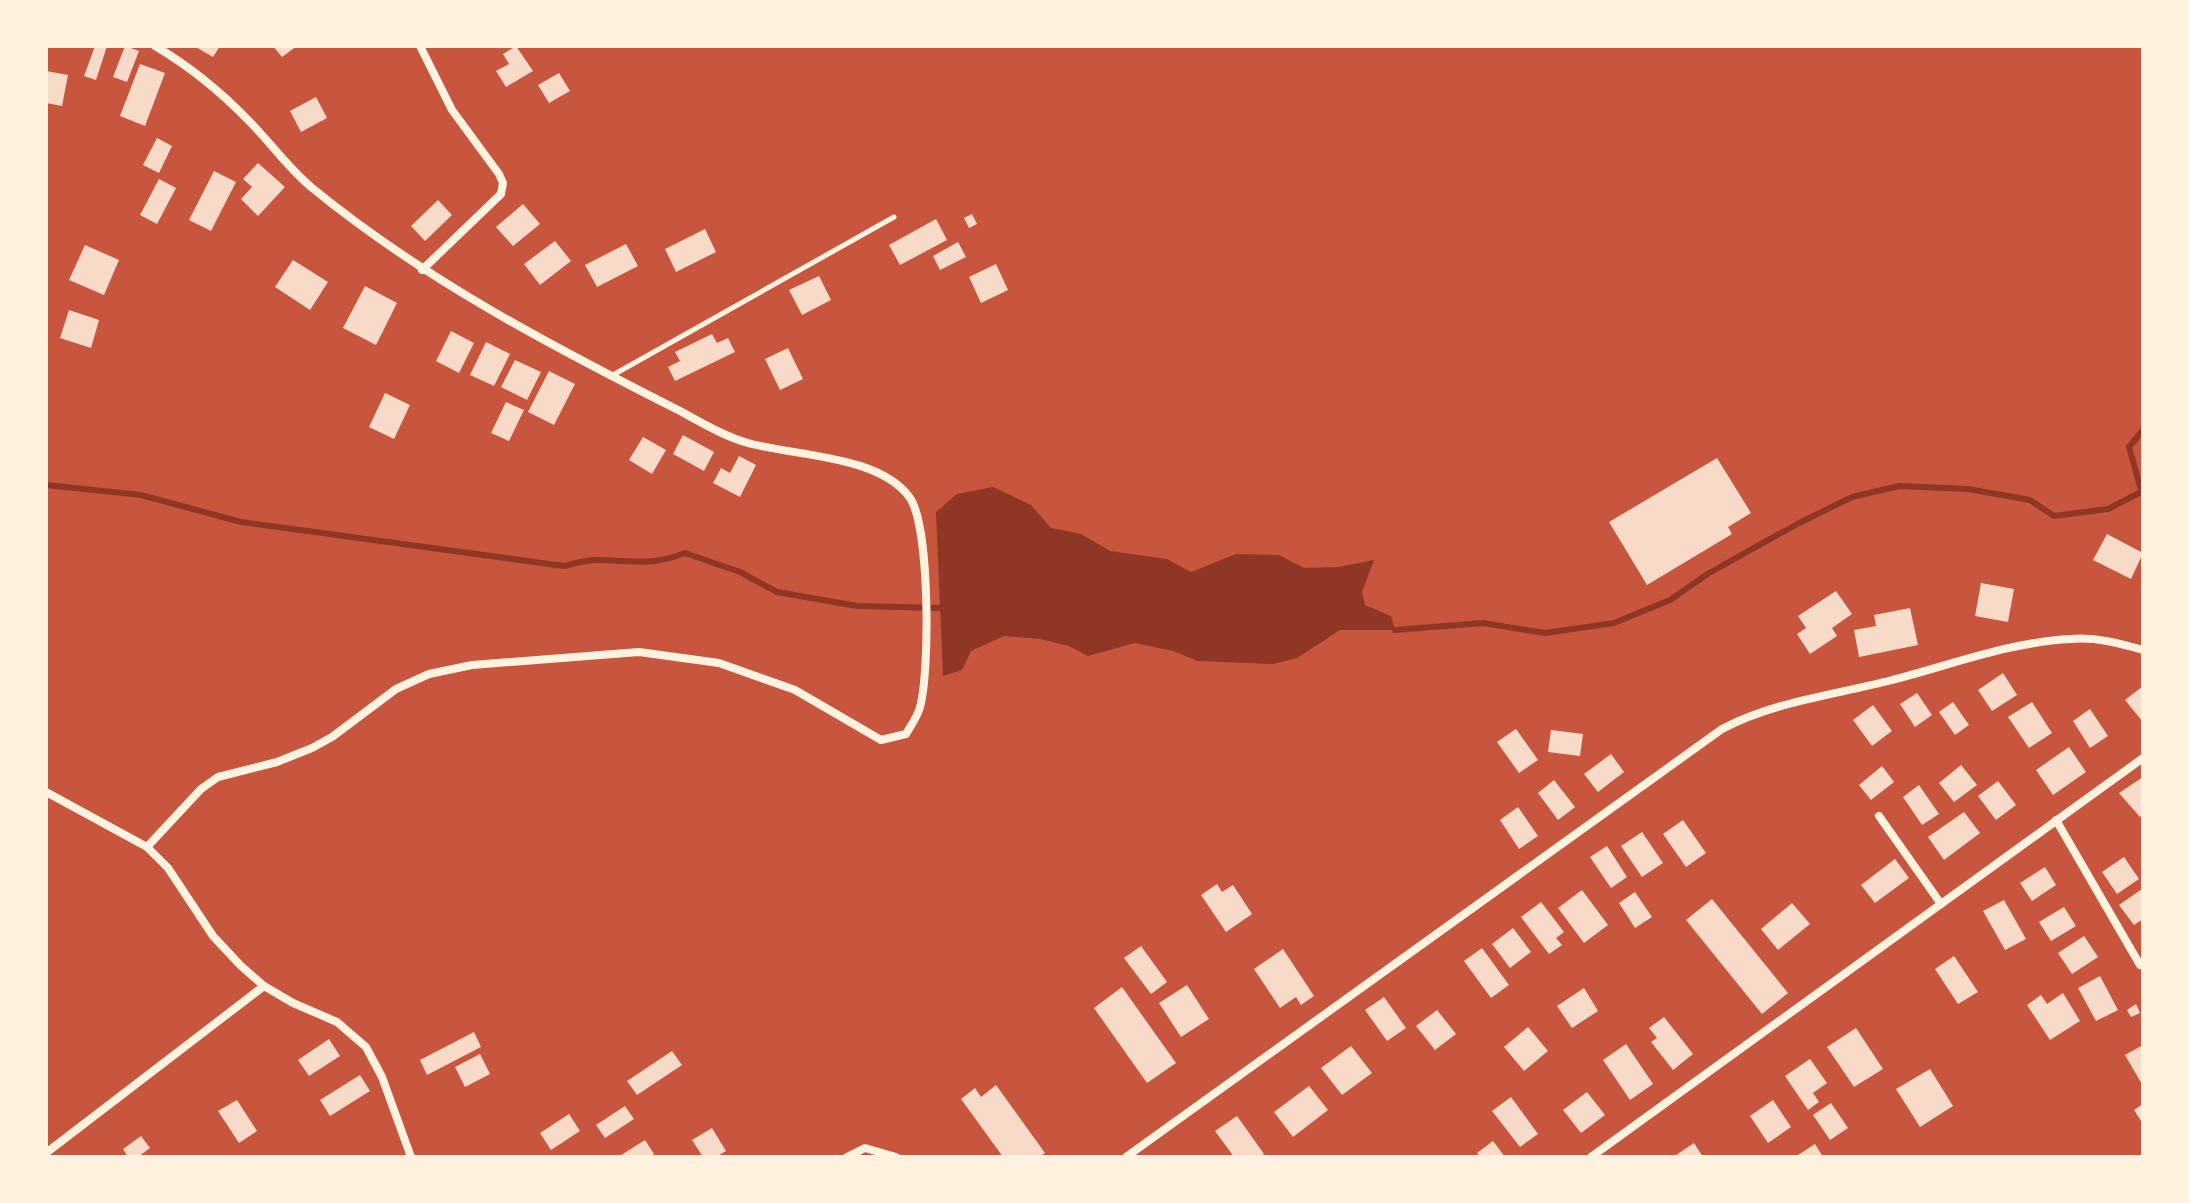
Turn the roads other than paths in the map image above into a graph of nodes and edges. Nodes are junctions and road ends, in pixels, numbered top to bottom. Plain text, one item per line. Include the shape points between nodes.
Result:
1 (155, 46) edge
2 (420, 46) edge
3 (894, 217) dead end
4 (422, 270) junction
5 (613, 375) junction
6 (2143, 650) edge
7 (2143, 758) edge
8 (46, 792) edge
9 (1879, 816) dead end
10 (2056, 820) junction
11 (147, 847) junction
12 (1941, 904) junction
13 (2140, 965) dead end
14 (264, 986) junction
15 (46, 1153) edge
16 (411, 1157) edge
17 (847, 1157) edge
18 (896, 1157) edge
19 (1126, 1157) edge
20 (1591, 1157) edge

1 - 4 street via 184,63 248,119 308,185
2 - 4 street via 452,110 503,183 501,194
3 - 5 lane
4 - 5 street
5 - 11 street via 745,442 841,461 891,478 911,499 920,523 925,664 920,708 906,734 881,740 795,690 719,663 639,652 472,665 429,674 386,695 312,748 218,777
6 - 19 street via 2109,640 2034,642 1745,717
7 - 10 street
8 - 11 street
9 - 12 street
10 - 12 street
10 - 13 street
11 - 14 street via 168,868 213,936
12 - 20 street
14 - 15 street
14 - 16 street via 337,1022 366,1047
17 - 18 street via 865,1148

